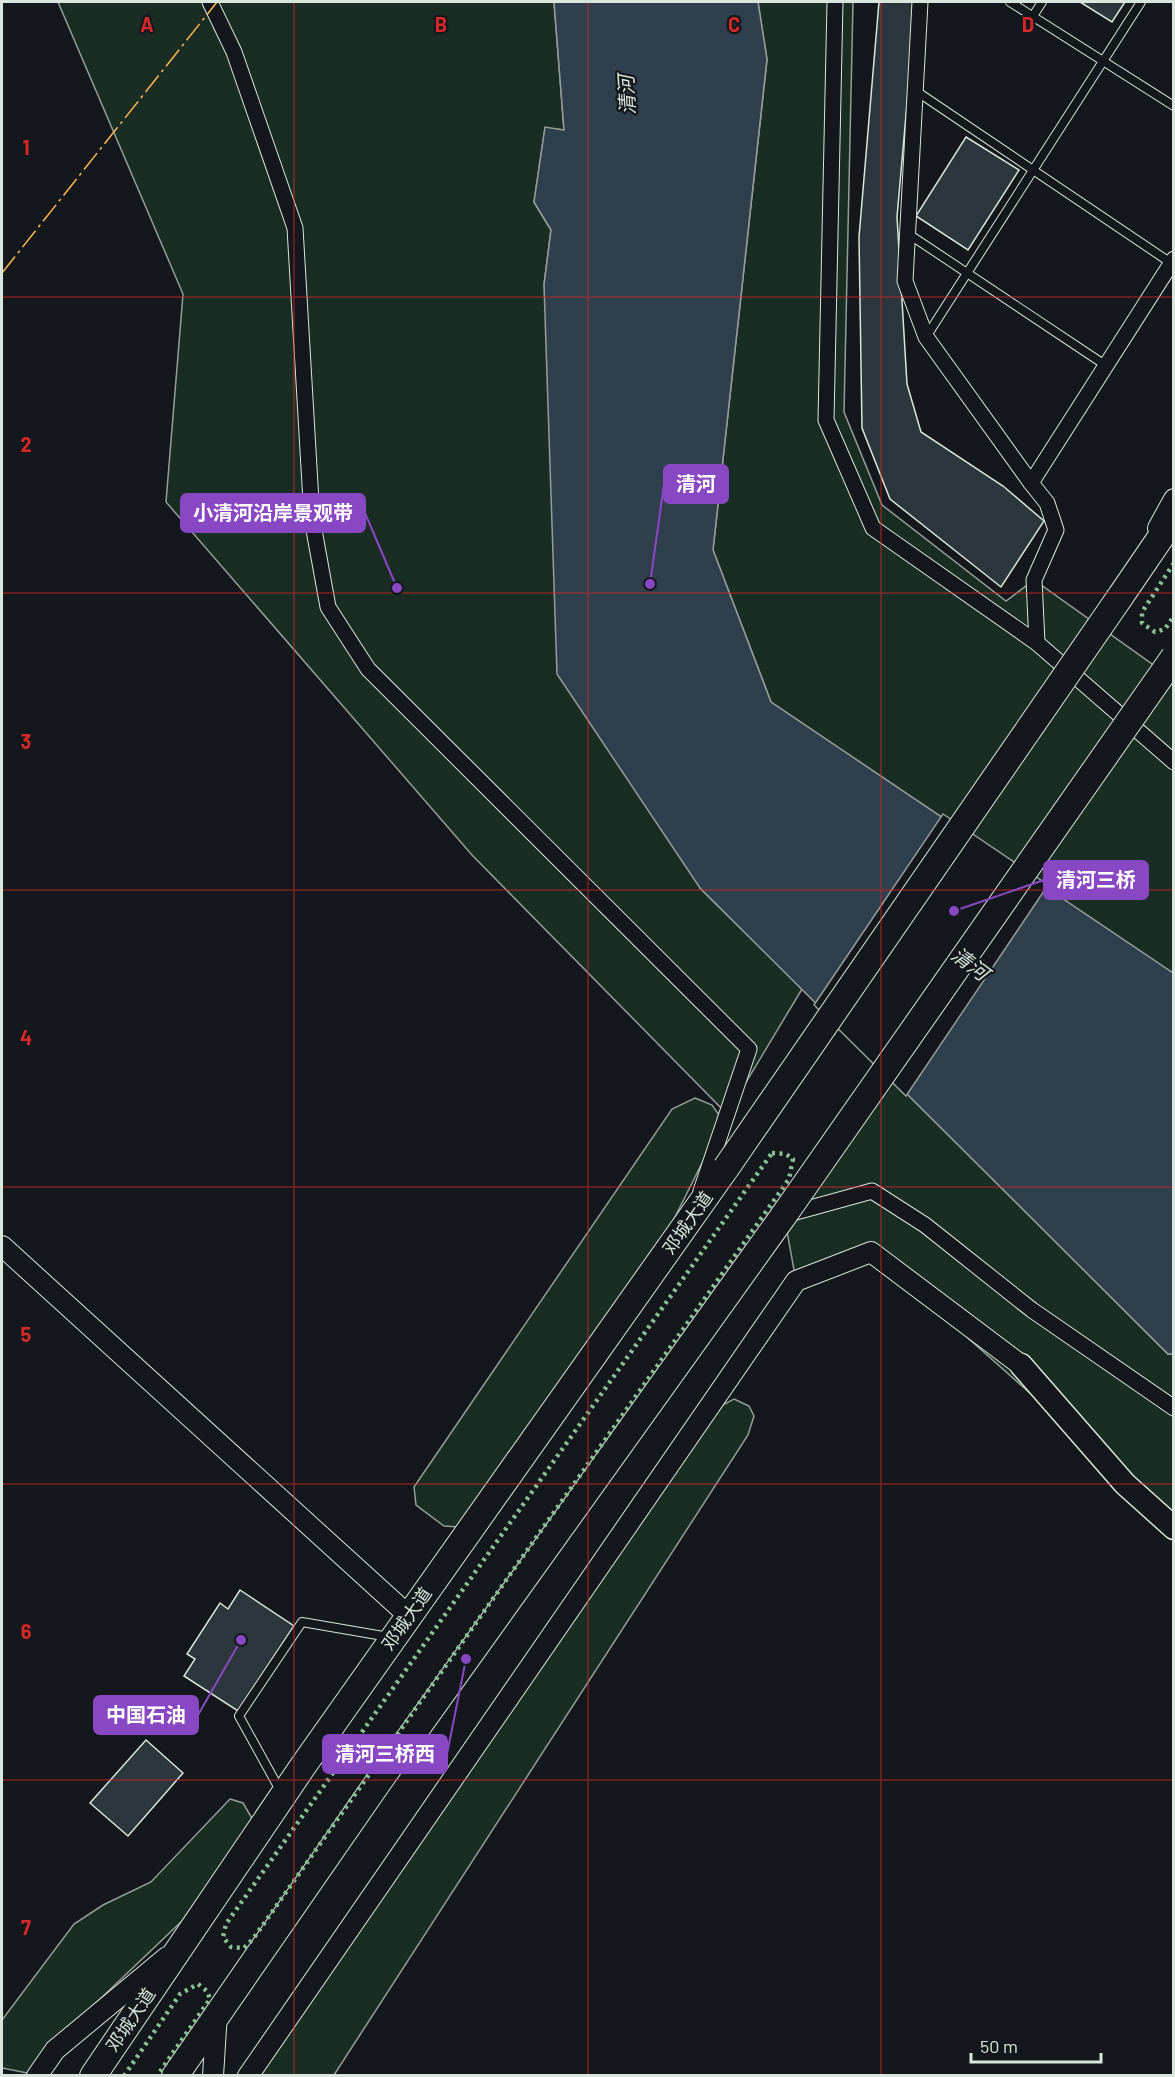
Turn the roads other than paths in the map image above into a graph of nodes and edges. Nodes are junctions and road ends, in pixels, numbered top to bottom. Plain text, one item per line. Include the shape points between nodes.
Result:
1 (210, 2) edge
2 (835, 2) edge
3 (920, 2) edge
4 (1010, 2) edge
5 (1042, 2) edge
6 (1141, 2) edge
7 (1033, 16) junction
8 (1103, 61) junction
9 (916, 91) junction
10 (1173, 106) edge
11 (1033, 170) junction
12 (908, 233) junction
13 (1172, 261) edge
14 (967, 273) junction
15 (926, 337) junction
16 (1106, 365) junction
17 (1030, 483) junction
18 (1173, 499) edge
19 (1173, 518) edge
20 (1120, 597) junction
21 (1037, 643) junction
22 (1173, 657) edge
23 (1173, 762) edge
24 (784, 1215) junction
25 (693, 1216) junction
26 (2, 1246) edge
27 (1021, 1365) junction
28 (1173, 1408) edge
29 (1173, 1508) edge
30 (1173, 1528) edge
31 (409, 1616) junction
32 (393, 1638) junction
33 (283, 1796) junction
34 (183, 1944) junction
35 (218, 2013) junction
36 (38, 2076) edge
37 (93, 2076) edge
38 (175, 2076) edge
39 (213, 2076) edge
40 (248, 2076) edge

1 - 25 street via 234,52 295,228 312,519 328,607 368,669 749,1048
2 - 21 street via 826,420 873,528
3 - 9 street
4 - 7 lane
5 - 7 lane
6 - 8 lane
7 - 8 lane
8 - 10 lane
8 - 11 lane
9 - 11 lane
9 - 12 street
11 - 13 lane
11 - 14 lane
12 - 14 lane
12 - 15 street via 905,281
13 - 16 street
14 - 15 lane
14 - 16 lane
15 - 17 street
16 - 17 street
17 - 21 street via 1047,503 1056,530 1034,580
18 - 20 street
19 - 20 highway, 邓城大道
20 - 25 highway, 邓城大道, bridge
21 - 23 street
22 - 24 highway, bridge
24 - 28 street via 872,1191 925,1225 1032,1310
24 - 35 highway via 378,1780
25 - 31 highway, 邓城大道
26 - 31 street
27 - 29 main road
27 - 30 main road via 1125,1484
27 - 40 street via 871,1252 795,1281
31 - 32 highway, 邓城大道
32 - 33 highway, 邓城大道
32 - 33 lane via 302,1622 239,1716
33 - 34 highway, 邓城大道
34 - 36 street via 55,2050
34 - 37 highway, 邓城大道
35 - 38 highway
35 - 39 street

